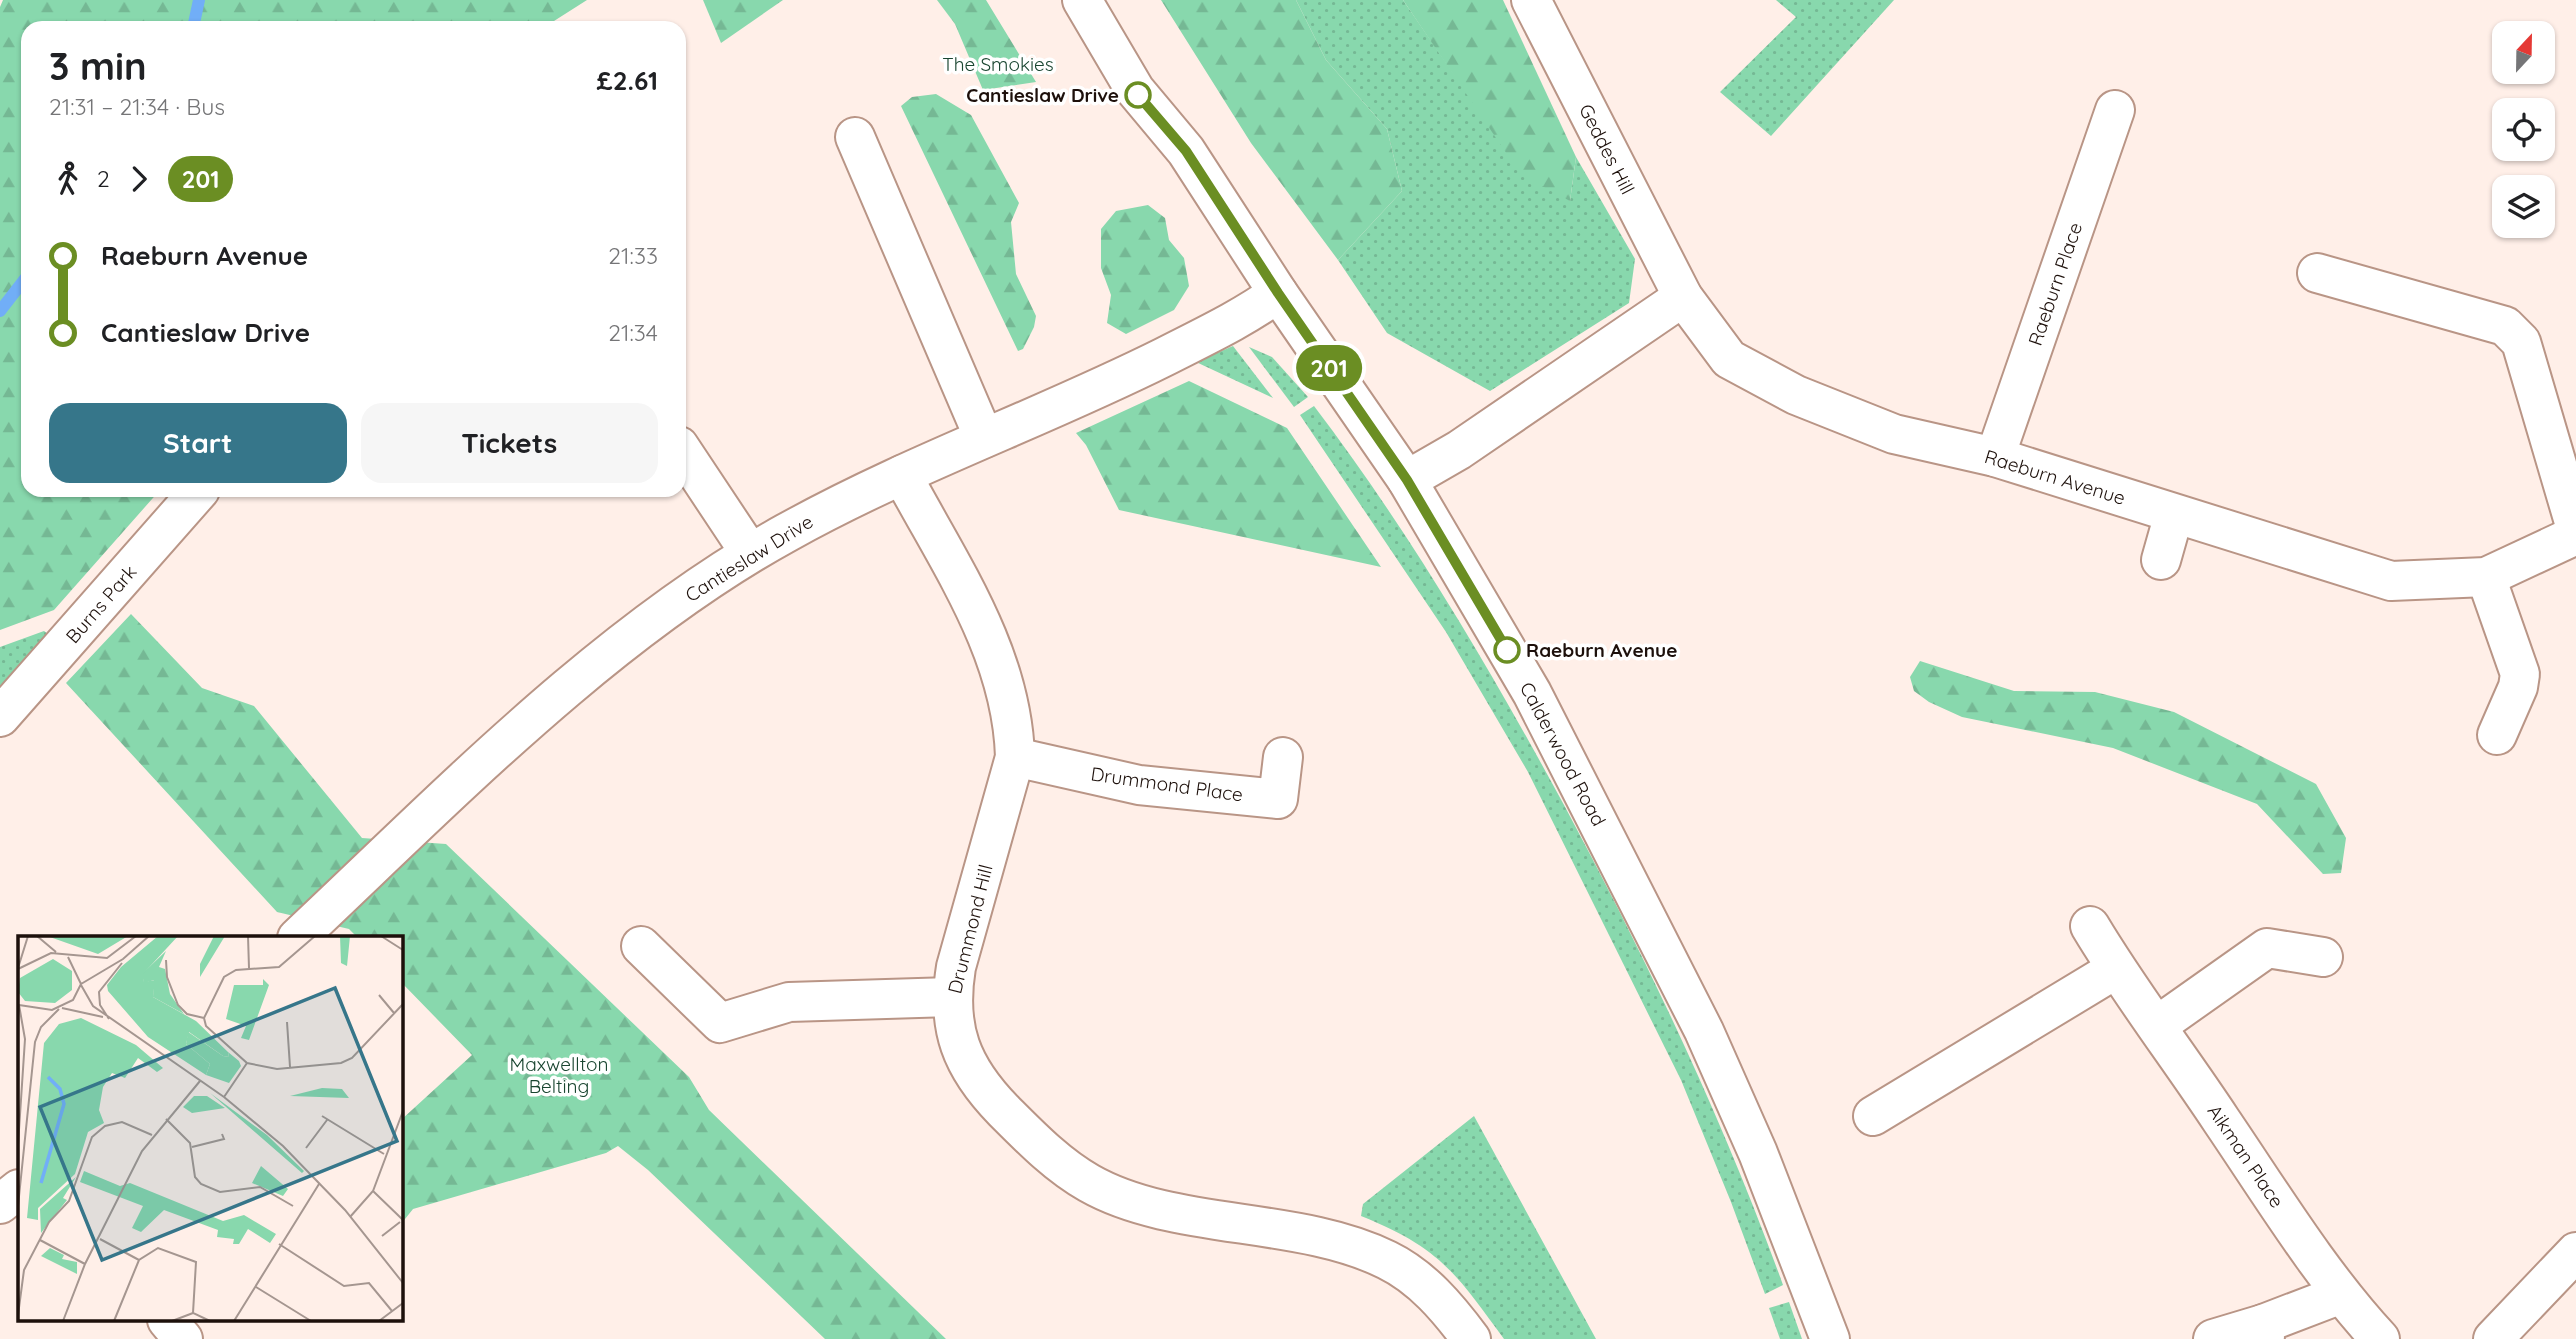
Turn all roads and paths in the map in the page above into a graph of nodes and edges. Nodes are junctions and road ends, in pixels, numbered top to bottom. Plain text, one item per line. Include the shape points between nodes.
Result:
1 (1082, 0) edge
2 (1531, 0) edge
3 (2115, 110) dead end
4 (855, 136) dead end
5 (2317, 273) dead end
6 (1278, 293) junction
7 (1683, 297) junction
8 (984, 438) junction
9 (686, 457) edge
10 (1995, 457) junction
11 (902, 475) junction
12 (1407, 480) junction
13 (194, 497) edge
14 (2174, 514) junction
15 (2576, 529) edge
16 (2576, 535) edge
17 (750, 553) junction
18 (2161, 560) dead end
19 (2486, 577) junction
20 (0, 717) edge
21 (2497, 736) dead end
22 (1283, 757) dead end
23 (1015, 758) junction
24 (2090, 926) dead end
25 (298, 936) edge
26 (641, 946) dead end
27 (2323, 957) dead end
28 (2116, 969) junction
29 (951, 997) junction
30 (2158, 1025) junction
31 (1873, 1116) dead end
32 (18, 1190) edge
33 (0, 1204) edge
34 (2576, 1252) edge
35 (2339, 1295) junction
36 (169, 1322) edge
37 (183, 1339) edge
38 (1471, 1339) edge
39 (1830, 1339) edge
40 (2213, 1339) edge
41 (2380, 1339) edge
42 (2493, 1339) edge

1 - 6 street, Calderwood Road via 1135,90 1186,151
2 - 7 street, Geddes Hill
3 - 10 street, Raeburn Place
4 - 8 street
5 - 15 street via 2505,326 2521,342
6 - 8 street, Cantieslaw Drive via 1248,315 1145,366
6 - 12 street, Calderwood Road
7 - 10 street, Raeburn Avenue via 1729,359 1796,395 1894,434
7 - 12 street via 1460,450
8 - 11 street, Cantieslaw Drive
9 - 17 street
10 - 14 street, Raeburn Avenue
11 - 17 street, Cantieslaw Drive
11 - 23 street, Drummond Hill via 997,656 1011,707
12 - 39 street, Calderwood Road via 1532,692 1647,915 1758,1153
13 - 20 street, Burns Park
14 - 18 street
14 - 19 street, Raeburn Avenue via 2391,580
16 - 19 street, Raeburn Avenue
17 - 25 street, Cantieslaw Drive via 568,688
19 - 21 street via 2520,674
22 - 23 street, Drummond Place via 1278,799 1139,785
23 - 29 street, Drummond Hill
24 - 28 street, Aikman Place
26 - 29 street via 720,1023 789,1002
27 - 30 street via 2267,948
28 - 30 street, Aikman Place
28 - 31 street
29 - 38 street, Drummond Hill via 960,1048 988,1094 1063,1166 1090,1184 1121,1198 1334,1241 1386,1259 1430,1290
30 - 35 street, Aikman Place
32 - 33 street
34 - 42 street
35 - 40 street via 2264,1330
35 - 41 street, Aikman Place
36 - 37 street

